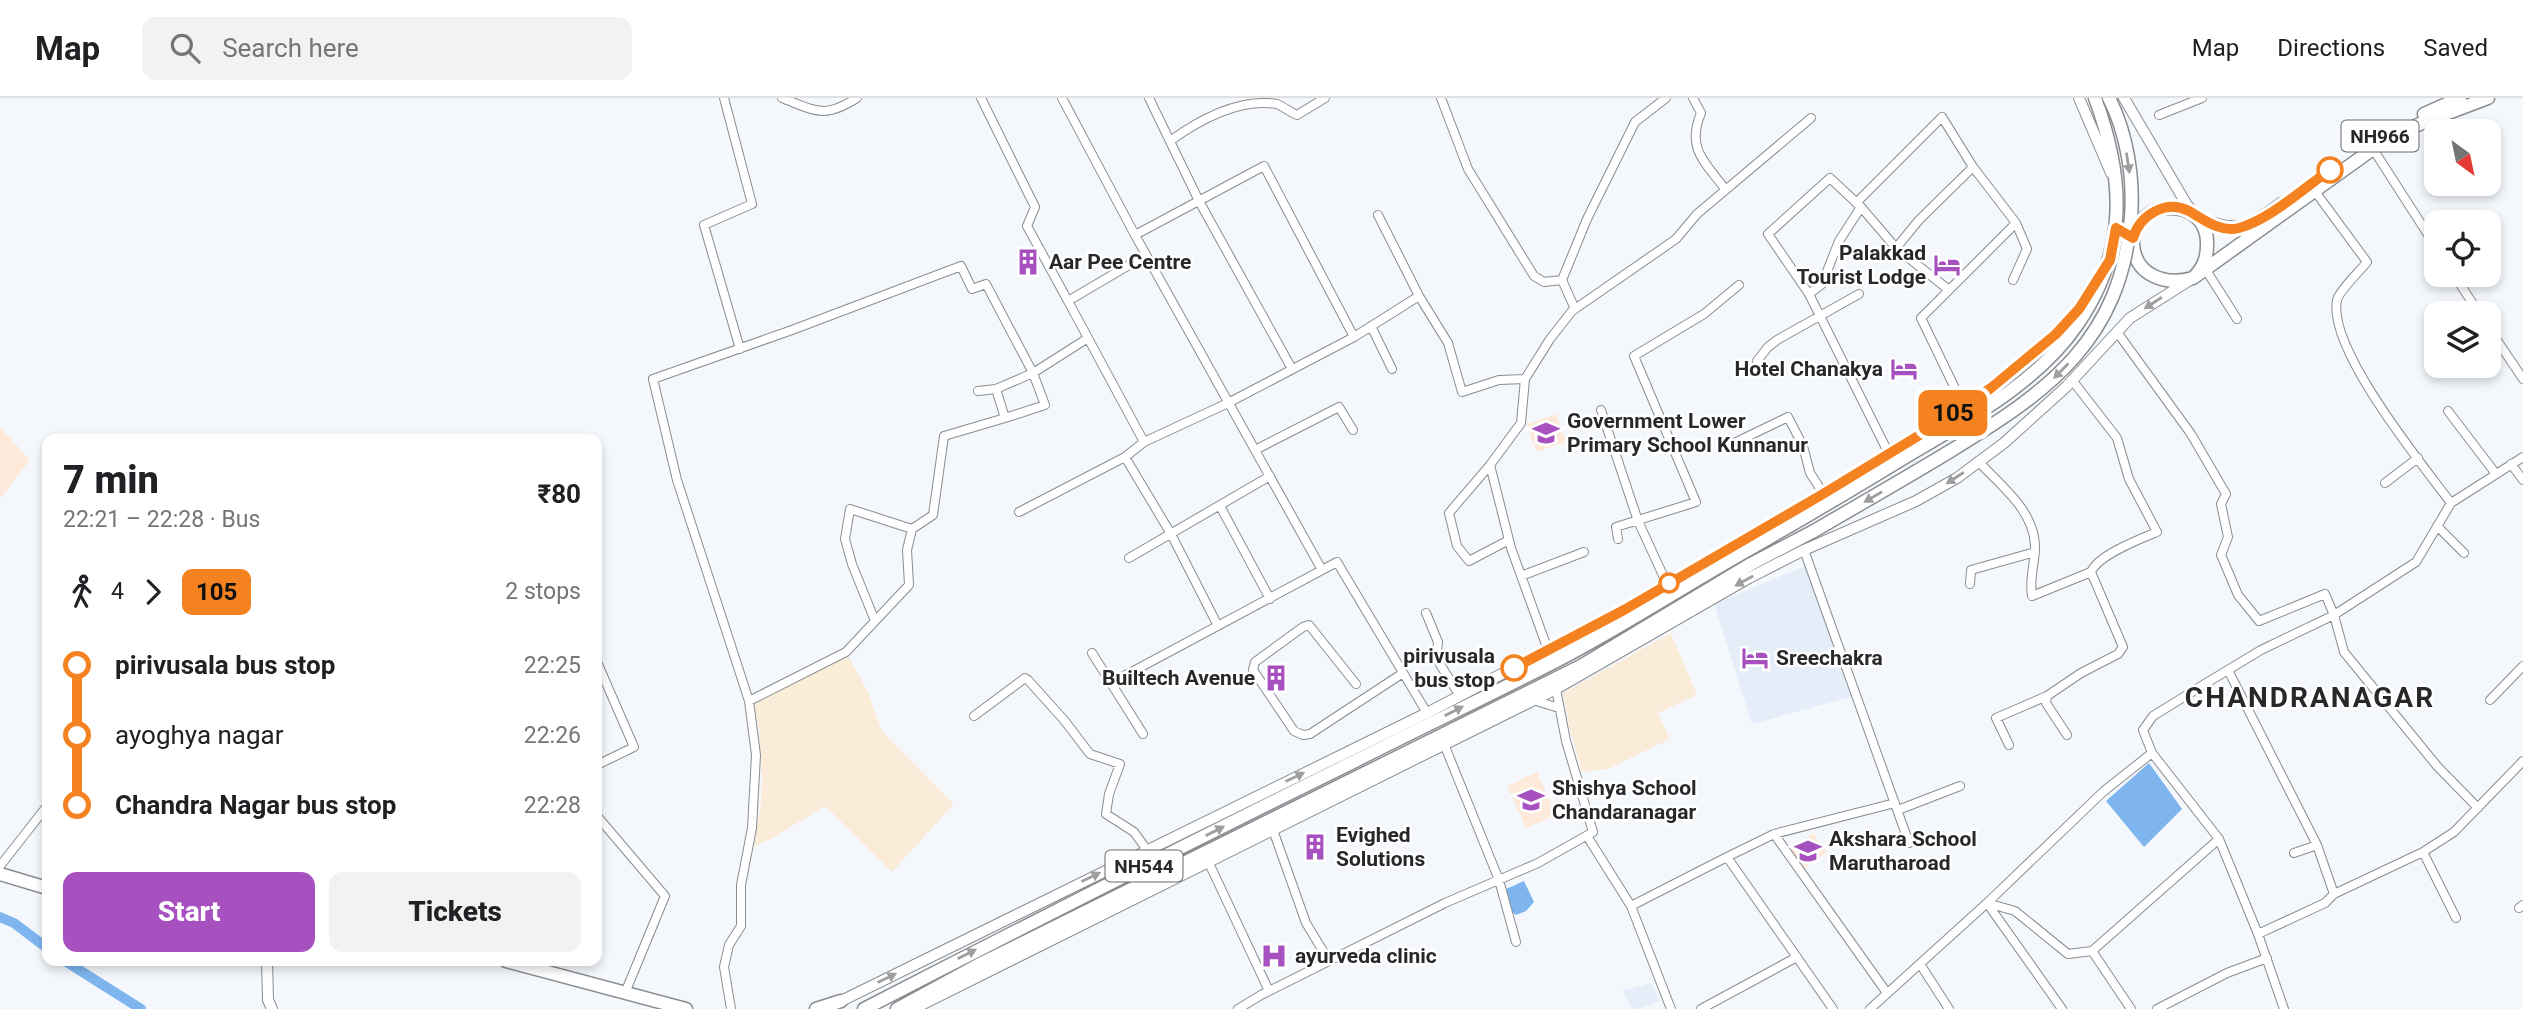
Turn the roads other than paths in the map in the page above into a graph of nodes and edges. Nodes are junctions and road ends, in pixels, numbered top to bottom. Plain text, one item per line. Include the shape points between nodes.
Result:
1 (724, 98) edge
2 (782, 98) edge
3 (858, 98) edge
4 (981, 98) edge
5 (1062, 98) edge
6 (1149, 98) edge
7 (1325, 98) edge
8 (1441, 98) edge
9 (1666, 98) edge
10 (1693, 98) edge
11 (2079, 98) edge
12 (2095, 98) edge
13 (2109, 98) edge
14 (2124, 98) edge
15 (2202, 98) edge
16 (2460, 98) edge
17 (2488, 98) edge
18 (2441, 102) edge
19 (2159, 115) dead end
20 (1811, 118) dead end
21 (1170, 141) junction
22 (2373, 149) junction
23 (1973, 167) junction
24 (2117, 187) junction
25 (1725, 189) junction
26 (2310, 189) junction
27 (1199, 201) junction
28 (1858, 205) junction
29 (1378, 215) dead end
30 (2200, 220) junction
31 (2016, 223) junction
32 (2116, 228) junction
33 (2424, 228) edge
34 (1135, 235) junction
35 (2133, 238) junction
36 (1896, 248) junction
37 (1146, 255) junction
38 (2110, 260) junction
39 (2206, 270) junction
40 (2193, 278) junction
41 (1562, 280) junction
42 (2013, 280) dead end
43 (1739, 285) dead end
44 (1949, 290) junction
45 (1859, 294) dead end
46 (1809, 295) junction
47 (1419, 296) junction
48 (1068, 301) junction
49 (1575, 309) junction
50 (1819, 316) junction
51 (2237, 319) dead end
52 (1371, 326) junction
53 (2117, 332) junction
54 (1353, 337) junction
55 (1088, 338) junction
56 (2501, 346) edge
57 (740, 349) junction
58 (1757, 361) dead end
59 (1292, 369) junction
60 (1392, 369) dead end
61 (1033, 373) junction
62 (1525, 379) junction
63 (2523, 379) edge
64 (2072, 380) junction
65 (996, 389) junction
66 (978, 391) dead end
67 (1228, 403) junction
68 (1964, 407) junction
69 (1601, 410) dead end
70 (2448, 411) dead end
71 (1005, 418) junction
72 (1353, 430) dead end
73 (1144, 442) junction
74 (1730, 445) dead end
75 (1255, 450) junction
76 (1889, 454) junction
77 (1125, 457) junction
78 (2523, 457) edge
79 (2418, 458) junction
80 (1978, 461) junction
81 (2511, 464) junction
82 (1490, 465) junction
83 (2496, 474) junction
84 (1270, 476) junction
85 (2523, 480) edge
86 (2385, 483) dead end
87 (1823, 494) junction
88 (2451, 503) junction
89 (1220, 506) junction
90 (1019, 512) dead end
91 (1638, 521) junction
92 (2437, 526) junction
93 (912, 529) junction
94 (1171, 534) junction
95 (1618, 539) dead end
96 (1509, 540) junction
97 (1804, 550) junction
98 (1584, 552) dead end
99 (2035, 552) junction
100 (2465, 554) dead end
101 (1129, 558) dead end
102 (1322, 570) junction
103 (2091, 572) junction
104 (1521, 576) junction
105 (1667, 584) junction
106 (1970, 584) dead end
107 (1270, 599) junction
108 (1426, 613) dead end
109 (2334, 615) junction
110 (875, 621) junction
111 (1217, 626) junction
112 (1548, 650) junction
113 (1092, 653) dead end
114 (2523, 666) edge
115 (2228, 670) junction
116 (602, 673) edge
117 (1403, 673) junction
118 (1111, 682) junction
119 (1356, 684) dead end
120 (1556, 689) junction
121 (1460, 696) junction
122 (2047, 696) junction
123 (1533, 700) junction
124 (2490, 700) dead end
125 (749, 701) junction
126 (1559, 708) junction
127 (1427, 713) junction
128 (974, 716) dead end
129 (1143, 734) dead end
130 (2067, 735) dead end
131 (1444, 744) junction
132 (2008, 745) dead end
133 (2152, 753) junction
134 (2523, 761) edge
135 (602, 763) edge
136 (1960, 786) dead end
137 (1896, 806) junction
138 (2478, 808) junction
139 (42, 812) edge
140 (602, 822) edge
141 (1273, 830) junction
142 (1774, 834) junction
143 (1587, 836) junction
144 (2219, 839) junction
145 (1909, 843) dead end
146 (2317, 845) junction
147 (1147, 850) junction
148 (2423, 852) junction
149 (2294, 853) dead end
150 (1727, 857) junction
151 (1208, 861) junction
152 (0, 866) edge
153 (0, 874) edge
154 (1499, 880) junction
155 (42, 887) edge
156 (2334, 894) junction
157 (1987, 903) junction
158 (1631, 906) junction
159 (2456, 918) dead end
160 (2258, 934) junction
161 (1516, 942) dead end
162 (2092, 951) junction
163 (1797, 957) junction
164 (2266, 958) junction
165 (1329, 961) junction
166 (1920, 964) junction
167 (267, 966) edge
168 (525, 966) edge
169 (1269, 990) junction
170 (625, 993) junction
171 (1887, 993) junction
172 (841, 1001) junction
173 (272, 1009) edge
174 (686, 1009) edge
175 (731, 1009) edge
176 (816, 1009) edge
177 (826, 1009) edge
178 (864, 1009) edge
179 (897, 1009) edge
180 (913, 1009) edge
181 (1238, 1009) edge
182 (1671, 1009) edge
183 (1701, 1009) edge
184 (1833, 1009) edge
185 (1870, 1009) edge
186 (1949, 1009) edge
187 (2062, 1009) edge
188 (2132, 1009) edge
189 (2157, 1009) edge
190 (2284, 1009) edge

1 - 57 street via 752,204 704,225
2 - 3 street via 822,113
4 - 48 street via 1035,206 1027,226
5 - 34 street
6 - 21 street
7 - 21 street via 1297,115 1258,100 1223,107
8 - 41 street via 1468,169 1534,276 1544,282
9 - 41 street via 1635,122
10 - 25 street via 1702,113 1695,129 1697,149
11 - 24 street
12 - 24 main road, NH544 via 2109,135
13 -> 179 main road, NH544, bridge via 2128,160 2131,209 2120,278 2091,337 2049,384 2015,411 1581,666
14 - 30 street
15 - 19 street
16 - 18 main road, NH966
17 - 22 main road, NH966 via 2396,134
18 - 26 main road, NH966 via 2382,135
20 - 25 street
21 - 27 street
22 - 26 main road, NH966
22 - 33 street
23 - 28 street via 1942,117
23 - 31 street
23 - 36 street
24 - 32 main road, NH544
25 - 49 street via 1675,239
26 - 30 main road, NH966 via 2234,230
26 - 39 main road, NH966
26 - 79 street via 2367,262 2337,298 2337,321 2347,350
27 - 34 street
27 - 54 street via 1264,166
27 - 59 street
28 - 36 street
28 - 46 street via 1822,284
28 - 46 street via 1830,178 1768,234
29 - 47 street
30 - 35 main road via 2189,211 2165,208 2144,218
30 - 40 main road via 2206,229 2207,251
31 - 42 street via 2026,249
31 - 44 street
32 - 35 main road
32 - 38 main road, NH544
34 - 37 street
35 - 40 main road via 2134,254 2150,275 2176,282
36 - 44 street
37 - 48 street
37 - 67 street
38 - 68 street via 2079,309 2056,334
178 -> 38 main road, NH544 via 1563,658 1806,518 1979,413 2046,360 2076,327
39 - 40 main road, NH966
39 - 51 street
40 -> 53 street via 2130,318
41 - 49 street
43 - 91 street via 1704,314 1634,356 1696,502
44 - 68 street via 1921,318
45 - 50 street
46 - 50 street
47 - 52 street
47 - 62 street via 1448,343 1462,392 1499,380
48 - 55 street
49 - 62 street
50 - 58 street via 1768,346
50 - 76 street
52 - 54 street
52 - 60 street
53 - 64 street
53 - 109 street via 2191,435 2226,494 2221,504 2228,537 2221,555 2238,595 2259,621 2325,594
54 - 59 street
55 - 61 street
55 - 73 street
56 - 63 street
57 - 61 street via 961,266 972,289 986,284
57 - 125 street via 653,379 677,480
59 - 67 street
61 - 65 street
61 - 71 street via 1045,405
62 - 82 street via 1521,423
64 - 80 street
64 - 103 street via 2117,438 2129,479 2157,532 2094,565
65 - 66 street
65 - 71 street
67 - 73 street
67 - 75 street
68 - 76 street
69 - 91 street
70 - 83 street
71 - 93 street via 944,436 933,515
72 - 75 street via 1339,407
73 - 77 street
74 - 87 street via 1788,417
75 - 84 street
76 - 87 street
77 - 90 street
77 - 94 street
78 - 81 street
79 - 86 street
79 - 88 street
80 -> 97 street via 1916,501
80 - 99 street via 2026,513
81 - 83 street
81 - 85 street
82 - 96 street
82 - 96 street via 1449,513 1457,547 1469,561
83 - 88 street
84 - 89 street
84 - 102 street
87 - 105 street
88 - 92 street
89 - 94 street
89 - 107 street
91 - 95 street via 1616,527
91 - 105 street
92 - 100 street
92 - 109 street via 2416,562
93 - 110 street via 907,550 909,585
93 - 110 street via 850,509 845,539
94 - 101 street
94 - 111 street
96 - 104 street
97 -> 120 street
97 - 137 street
98 - 104 street
99 - 103 street via 2029,581 2032,596
99 - 106 street via 1971,570
102 - 107 street
102 - 117 street via 1337,562
103 - 122 street via 2123,647
104 - 112 street
105 - 112 street
107 - 111 street
108 - 121 street via 1438,642 1436,658
109 - 115 street
109 - 138 street via 2344,652 2437,766
110 - 125 street via 846,652
111 - 118 street
112 - 121 street
113 - 118 street
114 - 124 street
115 - 133 street via 2153,716 2143,730
115 - 146 street
116 - 135 street via 634,747
117 - 119 street via 1303,735 1294,731 1253,670 1255,662 1309,625
117 - 127 street
118 - 129 street
120 - 123 street
120 - 126 street
121 - 127 street
122 - 130 street via 2046,704
122 - 132 street via 1996,718
123 - 126 street
123 - 131 street
125 - 175 street via 756,755 741,885 741,926 729,945 724,967
126 - 143 street via 1593,832
147 -> 127 street
128 - 147 street via 1014,685 1028,680 1090,754 1120,764 1106,814 1134,832
131 - 141 street
131 - 154 street
133 - 144 street
133 - 157 street via 2104,791
134 - 138 street
136 - 137 street
137 - 142 street
137 - 145 street
138 - 148 street via 2454,832
139 - 152 street
140 - 170 street via 665,896
141 - 151 street
141 - 165 street via 1306,923
142 - 150 street
142 - 171 street
143 - 154 street
143 - 158 street
144 - 160 street
144 - 162 street
146 - 149 street
146 - 156 street
172 -> 147 street
148 - 156 street
148 - 159 street
150 - 158 street
150 - 163 street
151 - 169 street
151 - 180 street
153 - 155 main road
154 - 161 street
154 - 165 street
156 - 160 street via 2325,903
157 - 162 street via 2015,911 2068,954
157 - 166 street
157 - 187 street
158 - 182 street
160 - 164 street
162 - 188 street
163 - 183 street
163 - 184 street
164 - 189 street
164 - 190 street
165 - 169 street
166 - 171 street
166 - 186 street
167 - 173 street
168 - 170 main road
169 - 181 street
170 - 174 main road
171 - 185 street
172 - 176 main road
172 - 177 street

